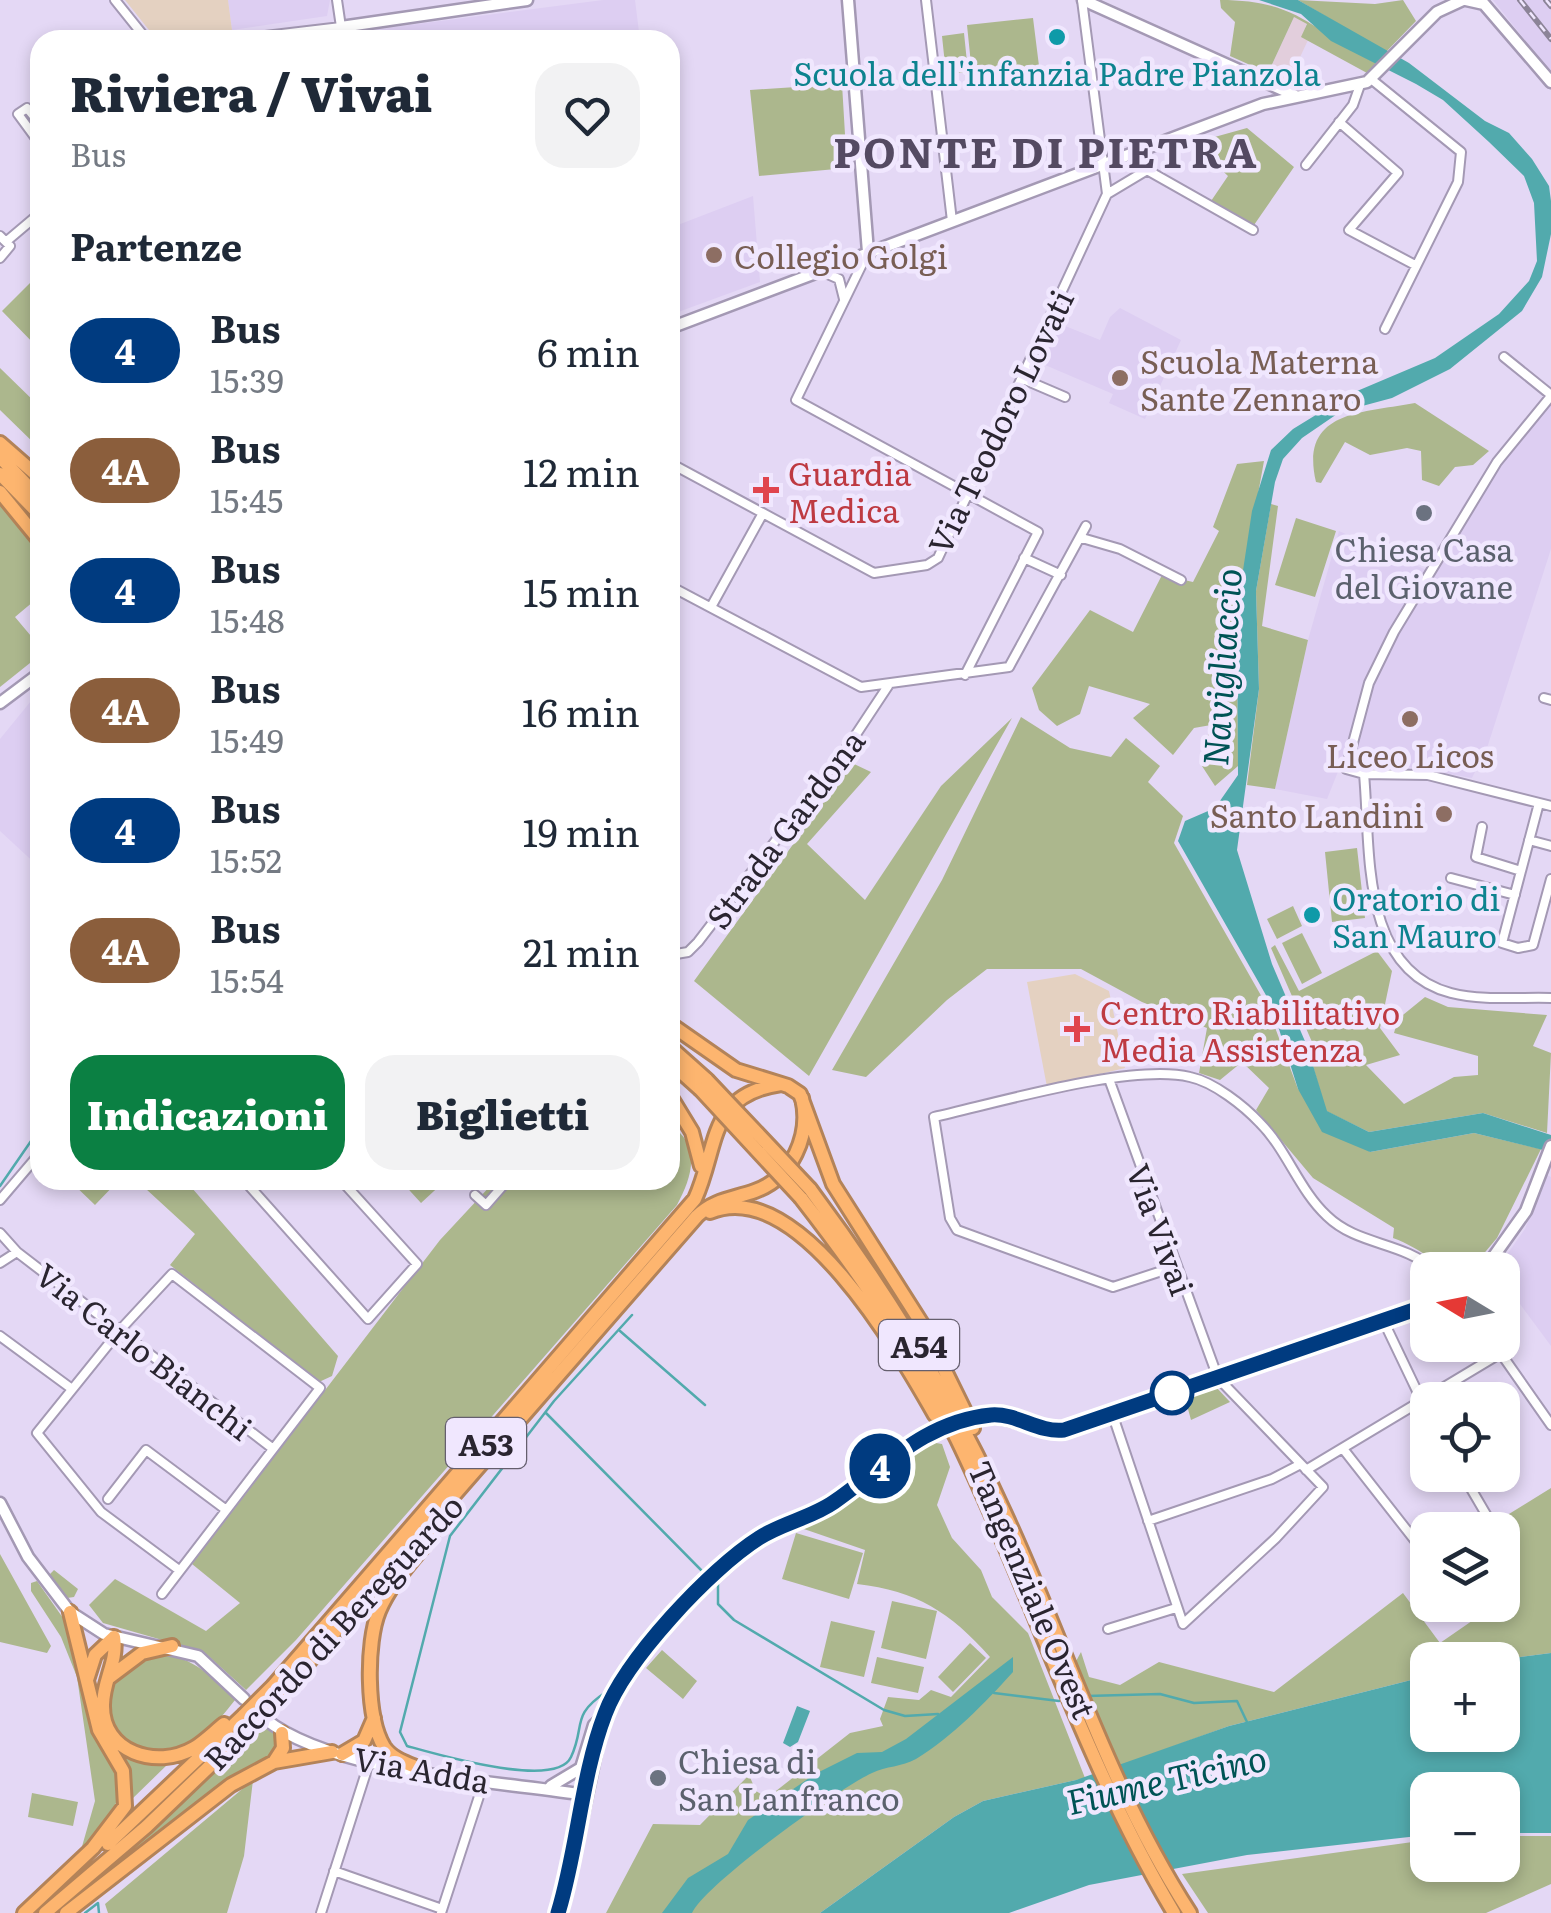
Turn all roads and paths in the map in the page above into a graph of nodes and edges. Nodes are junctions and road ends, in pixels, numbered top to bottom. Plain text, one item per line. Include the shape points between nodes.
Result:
1 (116, 0) edge
2 (337, 0) edge
3 (527, 0) edge
4 (848, 0) edge
5 (926, 0) edge
6 (1082, 0) edge
7 (1464, 0) edge
8 (341, 27) junction
9 (139, 30) edge
10 (315, 30) edge
11 (341, 30) edge
12 (1375, 76) junction
13 (1551, 82) edge
14 (1360, 85) junction
15 (1295, 96) junction
16 (30, 112) edge
17 (1339, 122) junction
18 (30, 130) edge
19 (1140, 152) junction
20 (1106, 164) junction
21 (1306, 165) dead end
22 (1146, 170) junction
23 (1107, 194) junction
24 (30, 220) edge
25 (952, 221) junction
26 (1253, 230) dead end
27 (4, 238) edge
28 (868, 252) junction
29 (0, 258) edge
30 (1415, 264) junction
31 (822, 270) junction
32 (844, 301) junction
33 (680, 324) edge
34 (1385, 329) dead end
35 (1504, 357) dead end
36 (1023, 379) junction
37 (1551, 395) edge
38 (1064, 397) dead end
39 (0, 443) edge
40 (0, 458) edge
41 (680, 468) edge
42 (30, 469) edge
43 (0, 474) edge
44 (30, 489) edge
45 (0, 492) edge
46 (969, 496) junction
47 (30, 505) edge
48 (763, 513) junction
49 (1086, 526) dead end
50 (30, 530) edge
51 (1082, 538) junction
52 (1024, 558) junction
53 (1061, 575) junction
54 (1182, 580) dead end
55 (680, 591) edge
56 (711, 608) junction
57 (965, 674) junction
58 (30, 680) edge
59 (888, 686) junction
60 (0, 703) edge
61 (1364, 774) junction
62 (1540, 803) junction
63 (1551, 806) edge
64 (1482, 827) dead end
65 (1530, 840) junction
66 (1551, 846) edge
67 (1521, 871) junction
68 (1452, 878) dead end
69 (1551, 879) edge
70 (1515, 895) junction
71 (1547, 915) edge
72 (680, 953) edge
73 (1551, 998) edge
74 (680, 1031) edge
75 (680, 1058) edge
76 (680, 1069) edge
77 (1110, 1079) junction
78 (782, 1084) junction
79 (704, 1085) junction
80 (802, 1098) junction
81 (680, 1115) edge
82 (1549, 1152) edge
83 (30, 1165) edge
84 (700, 1189) junction
85 (253, 1190) edge
86 (350, 1190) edge
87 (499, 1190) edge
88 (475, 1195) dead end
89 (0, 1200) edge
90 (0, 1232) edge
91 (673, 1236) junction
92 (17, 1252) junction
93 (1410, 1252) edge
94 (1498, 1252) edge
95 (0, 1262) edge
96 (1174, 1268) junction
97 (1410, 1312) edge
98 (1383, 1320) junction
99 (120, 1330) junction
100 (0, 1336) edge
101 (1479, 1362) edge
102 (1507, 1362) edge
103 (1218, 1378) junction
104 (1411, 1382) edge
105 (1449, 1382) edge
106 (72, 1389) junction
107 (1410, 1408) edge
108 (1112, 1413) junction
109 (973, 1419) dead end
110 (1551, 1425) edge
111 (936, 1431) dead end
112 (272, 1448) junction
113 (1344, 1450) junction
114 (1302, 1468) junction
115 (478, 1472) junction
116 (108, 1499) dead end
117 (0, 1503) edge
118 (224, 1510) junction
119 (999, 1514) junction
120 (1148, 1522) junction
121 (1410, 1531) edge
122 (179, 1570) junction
123 (162, 1594) dead end
124 (1176, 1608) junction
125 (70, 1612) junction
126 (1108, 1629) dead end
127 (114, 1637) junction
128 (172, 1646) junction
129 (109, 1679) junction
130 (277, 1685) junction
131 (87, 1688) junction
132 (1078, 1706) junction
133 (242, 1708) junction
134 (375, 1715) junction
135 (604, 1716) junction
136 (265, 1719) dead end
137 (282, 1732) junction
138 (337, 1753) junction
139 (370, 1760) junction
140 (274, 1762) junction
141 (424, 1770) junction
142 (484, 1780) junction
143 (544, 1788) junction
144 (586, 1795) junction
145 (334, 1871) junction
146 (442, 1911) edge
147 (24, 1913) edge
148 (44, 1913) edge
149 (66, 1913) edge
150 (321, 1913) edge
151 (558, 1913) edge
152 (1174, 1913) edge
153 (1190, 1913) edge

1 - 9 street
2 - 8 street
3 - 8 street
4 - 28 street
5 - 25 street
6 - 15 street
6 - 20 street, Via Teodoro Lovati
7 - 12 street via 1437,12
7 - 13 street via 1484,4
8 - 10 street
8 - 11 street
12 - 14 street
12 - 30 street via 1461,152 1458,182
14 - 15 street
14 - 17 street
15 - 19 street
16 - 18 street via 18,114
17 - 21 street
17 - 30 street via 1398,173 1350,230
19 - 20 street
19 - 22 street
20 - 23 street, Via Teodoro Lovati
20 - 25 street
22 - 23 street
22 - 26 street
23 - 36 street, Via Teodoro Lovati
24 - 27 street
25 - 28 street
27 - 29 street via 8,253
28 - 31 street
28 - 32 street
30 - 34 street
31 - 32 street via 839,279
31 - 33 street
32 - 46 street via 798,390 799,405
35 - 37 street
36 - 38 street
36 - 46 street, Via Teodoro Lovati
37 - 61 street via 1497,462 1368,683 1346,768
39 - 42 highway
40 - 44 highway
41 - 48 street
43 - 47 highway
45 - 50 highway
46 - 48 street, Via Teodoro Lovati via 935,562 874,573
46 - 52 street via 1038,532
48 - 56 street
49 - 51 street
51 - 53 street
51 - 54 street
52 - 53 street
52 - 57 street
53 - 57 street via 1009,667
55 - 56 street
56 - 59 street via 861,687
57 - 59 street
58 - 60 street
59 - 72 street, Strada Gardona via 698,942
61 - 62 street via 1428,775
61 - 73 street via 1378,913 1402,964 1446,992
62 - 63 street
62 - 65 street
64 - 67 street via 1476,857
65 - 66 street
65 - 67 street
67 - 70 street
68 - 70 street
69 - 71 street
70 - 71 street via 1502,943 1533,945
74 - 78 highway via 736,1070
75 - 79 highway, Tangenziale Ovest / A54
76 - 79 highway, Tangenziale Ovest / A54
77 - 93 street via 1199,1080 1259,1122 1340,1228
77 - 96 street, Via Vivai
77 - 96 street via 934,1117 950,1218 957,1230 1112,1287
78 - 80 highway
78 - 84 highway, A53 via 748,1094 718,1122
79 - 119 highway, Tangenziale Ovest / A54, bridge via 867,1264 934,1370
80 - 91 highway, A53 via 802,1137 782,1172 758,1190 709,1205
80 - 119 highway via 833,1184 955,1386
81 - 84 highway via 698,1150
82 - 94 street via 1514,1232
83 - 89 street
84 - 91 highway, A53
85 - 86 street via 368,1319 416,1264
87 - 88 street via 486,1205
90 - 92 street, Via Carlo Bianchi
91 - 115 highway, Raccordo di Bereguardo / A53
91 - 119 highway via 731,1206 766,1211 798,1232 842,1278 895,1352
91 - 130 highway, Raccordo di Bereguardo / A53
92 - 95 street
92 - 99 street, Via Carlo Bianchi
96 - 103 street, Via Vivai
97 - 98 street
98 - 103 street
98 - 104 street
99 - 106 street
99 - 112 street, Via Carlo Bianchi
99 - 112 street via 172,1274 320,1388
100 - 106 street
101 - 105 street
102 - 110 street
103 - 108 street
103 - 114 street
106 - 122 street via 37,1433 101,1512
107 - 113 street
108 - 109 street via 1051,1431 999,1415
108 - 120 street
111 - 135 street via 892,1455 827,1507 759,1538 719,1568 633,1664
112 - 118 street
113 - 114 street
113 - 121 street
114 - 120 street
114 - 124 street via 1323,1487 1183,1624
115 - 130 highway, Raccordo di Bereguardo / A53
115 - 134 highway via 379,1610 370,1661
116 - 118 street via 146,1450
117 - 125 street via 28,1556
118 - 122 street
119 - 132 highway, Tangenziale Ovest / A54
120 - 124 street
122 - 123 street
124 - 126 street
125 - 127 street
125 - 131 highway
127 - 128 street
127 - 129 highway
127 - 131 highway via 95,1655
128 - 129 highway via 142,1653
128 - 133 street via 210,1663
129 - 133 highway via 105,1722 128,1752 145,1756 193,1748
130 - 133 highway, Raccordo di Bereguardo / A53, bridge
130 - 148 highway, Raccordo di Bereguardo / A53, bridge via 239,1738
131 - 147 highway via 99,1730 123,1771 124,1806 93,1848
132 - 152 highway, Tangenziale Ovest / A54 via 1107,1790
132 - 153 highway, Tangenziale Ovest / A54
133 - 147 highway, Raccordo di Bereguardo / A53 via 99,1852
134 - 138 highway via 364,1741
134 - 141 highway via 385,1748
135 - 143 street via 594,1725 581,1768
135 - 144 street
136 - 137 street, Via Adda
137 - 138 street, Via Adda
137 - 140 highway via 283,1748
138 - 139 street, Via Adda
138 - 140 highway
139 - 141 street, Via Adda
139 - 145 street
140 - 149 highway via 231,1785
141 - 142 street, Via Adda
142 - 143 street, Via Adda
142 - 146 street
143 - 144 street, Via Adda
144 - 151 street
145 - 146 street
145 - 150 street

